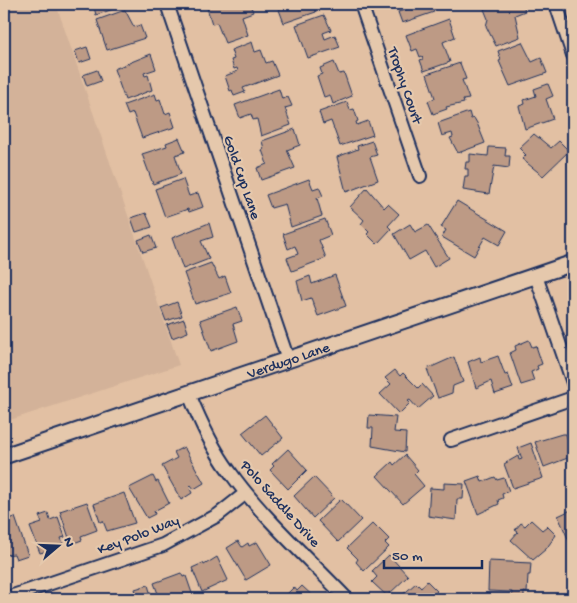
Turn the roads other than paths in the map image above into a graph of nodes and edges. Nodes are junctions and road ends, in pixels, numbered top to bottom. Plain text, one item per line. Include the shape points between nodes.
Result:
1 (167, 4) edge
2 (361, 4) edge
3 (556, 4) edge
4 (573, 55) edge
5 (420, 176) dead end
6 (573, 263) edge
7 (536, 276) junction
8 (288, 360) junction
9 (573, 383) edge
10 (189, 394) junction
11 (573, 398) edge
12 (451, 440) dead end
13 (4, 456) edge
14 (246, 493) junction
15 (4, 599) edge
16 (347, 599) edge

1 - 8 street, Gold Cup Lane
2 - 5 street, Trophy Court
3 - 4 street
6 - 7 street, Verdugo Lane
7 - 8 street, Verdugo Lane
7 - 9 street
8 - 10 street, Verdugo Lane
10 - 13 street, Verdugo Lane
10 - 14 street, Polo Saddle Drive via 213,447
11 - 12 street
14 - 15 street, Key Polo Way via 218,516 163,545
14 - 16 street, Polo Saddle Drive

